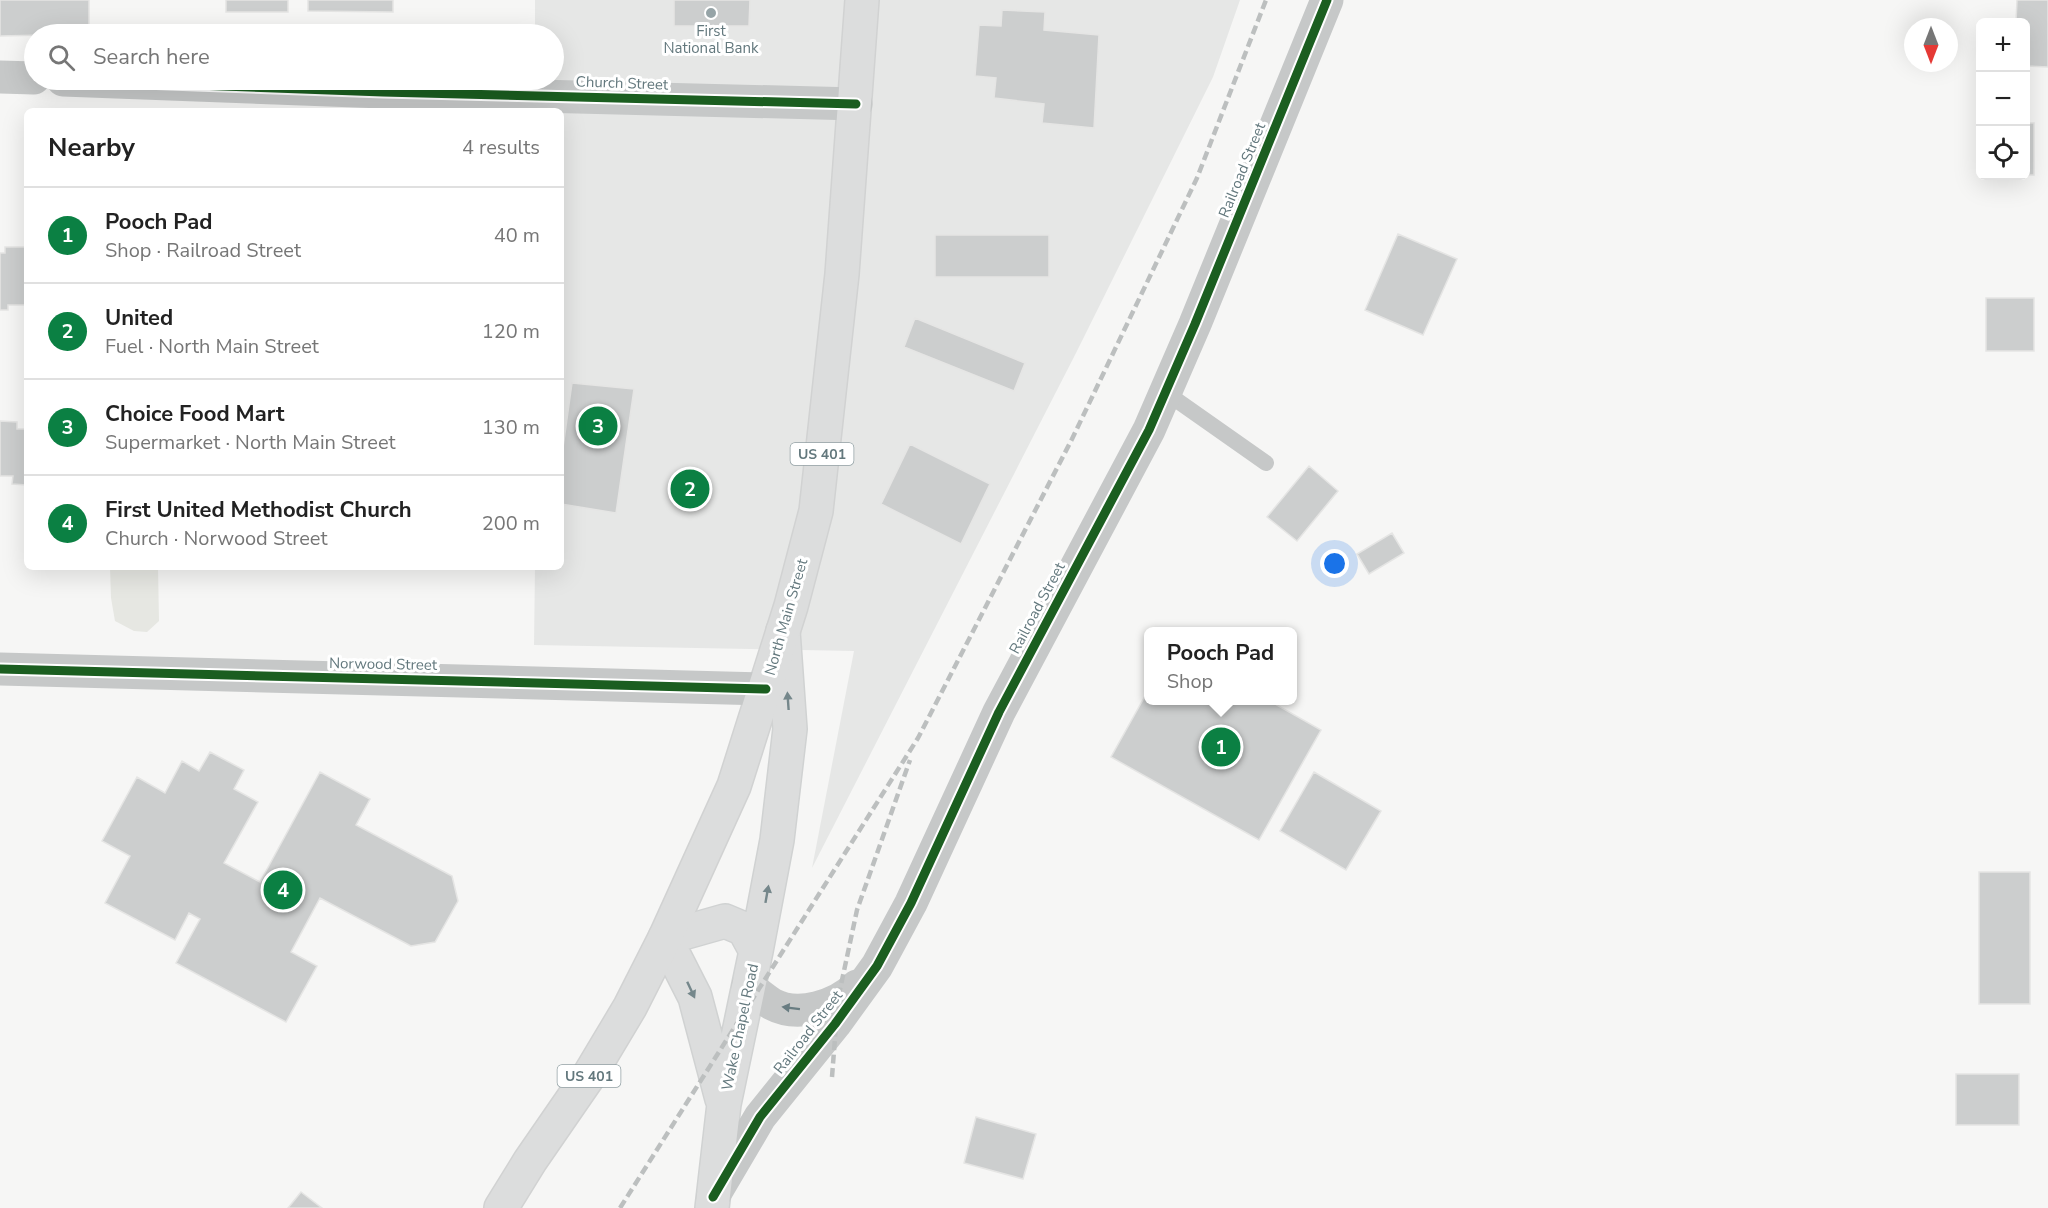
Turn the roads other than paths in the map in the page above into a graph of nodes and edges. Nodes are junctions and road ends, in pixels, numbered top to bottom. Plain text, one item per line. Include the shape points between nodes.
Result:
1 (862, 0) edge
2 (1328, 0) edge
3 (0, 77) edge
4 (24, 78) edge
5 (330, 90) edge
6 (856, 104) junction
7 (1166, 392) junction
8 (1266, 463) dead end
9 (783, 631) junction
10 (0, 669) edge
11 (766, 688) junction
12 (665, 938) junction
13 (756, 951) junction
14 (878, 966) junction
15 (748, 986) junction
16 (723, 1104) junction
17 (712, 1203) edge
18 (501, 1208) edge

1 - 6 main road, North Main Street / US 401
2 - 7 street, Railroad Street
3 - 4 street
5 - 6 street, Church Street
6 - 9 main road, North Main Street / US 401 via 816,511
7 - 8 lane
7 - 14 street, Railroad Street via 999,712
9 - 11 main road, North Main Street / US 401
13 -> 9 main road, Wake Chapel Road via 777,840 790,729
10 - 11 street, Norwood Street
11 - 12 main road, North Main Street / US 401 via 734,786
12 - 13 main road via 725,921 744,929
12 -> 16 main road, Wake Chapel Road via 695,998
12 - 18 main road, North Main Street / US 401 via 590,1074
13 - 15 main road, Wake Chapel Road
14 -> 15 street, Railroad Street via 849,994 819,1008 793,1009 772,1004
14 - 17 street, Railroad Street via 760,1117
15 - 16 main road, Wake Chapel Road
16 - 17 main road, Wake Chapel Road

